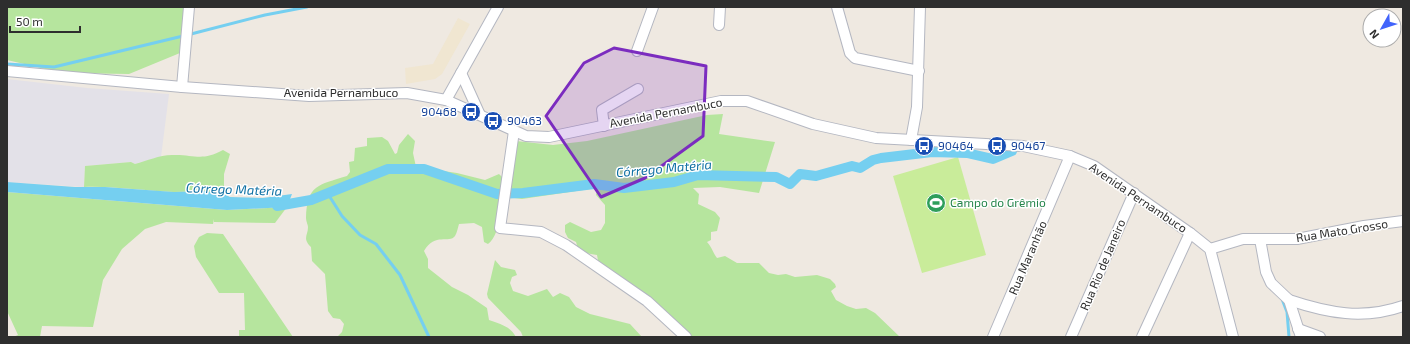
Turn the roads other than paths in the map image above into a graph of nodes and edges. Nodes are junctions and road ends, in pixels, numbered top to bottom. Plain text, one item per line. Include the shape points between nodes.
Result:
1 (189, 7) edge
2 (498, 7) edge
3 (653, 7) edge
4 (720, 7) edge
5 (837, 7) edge
6 (920, 7) edge
7 (719, 25) dead end
8 (637, 51) dead end
9 (7, 71) edge
10 (919, 71) junction
11 (461, 73) junction
12 (182, 87) junction
13 (638, 89) dead end
14 (446, 100) junction
15 (480, 115) junction
16 (604, 126) junction
17 (514, 131) junction
18 (911, 140) junction
19 (1070, 156) junction
20 (1134, 193) junction
21 (1403, 221) edge
22 (1190, 233) junction
23 (1260, 239) junction
24 (1210, 250) junction
25 (1290, 300) junction
26 (1403, 306) edge
27 (1300, 333) edge
28 (686, 337) edge
29 (993, 337) edge
30 (1071, 337) edge
31 (1142, 337) edge
32 (1234, 337) edge
33 (1320, 337) edge

1 - 12 street
2 - 11 street
3 - 8 street
4 - 7 street
5 - 10 street via 850,53 855,58
6 - 10 street
9 - 12 street, Avenida Pernambuco
10 - 18 street via 917,107
11 - 14 street
11 - 15 street
12 - 14 street, Avenida Pernambuco via 309,96 407,93
13 - 16 street via 602,110
14 - 15 street, Avenida Pernambuco
15 - 17 street, Avenida Pernambuco
16 - 17 street, Avenida Pernambuco via 549,137 526,136
16 - 18 street, Avenida Pernambuco via 721,101 747,101 846,133
17 - 28 street via 500,228 541,232 566,245 647,301
18 - 19 street, Avenida Pernambuco via 1023,146
19 - 20 street, Avenida Pernambuco via 1094,166
19 - 29 street, Rua Maranhão
20 - 22 street, Avenida Pernambuco
20 - 30 street, Rua Rio de Janeiro
21 - 23 street, Rua Mato Grosso via 1313,237
22 - 24 street, Avenida Pernambuco
22 - 31 street
23 - 24 street, Rua Mato Grosso via 1243,239
23 - 25 street via 1266,272 1271,283
24 - 32 street
25 - 26 street via 1324,310 1358,314 1383,313
25 - 27 street
27 - 33 street

